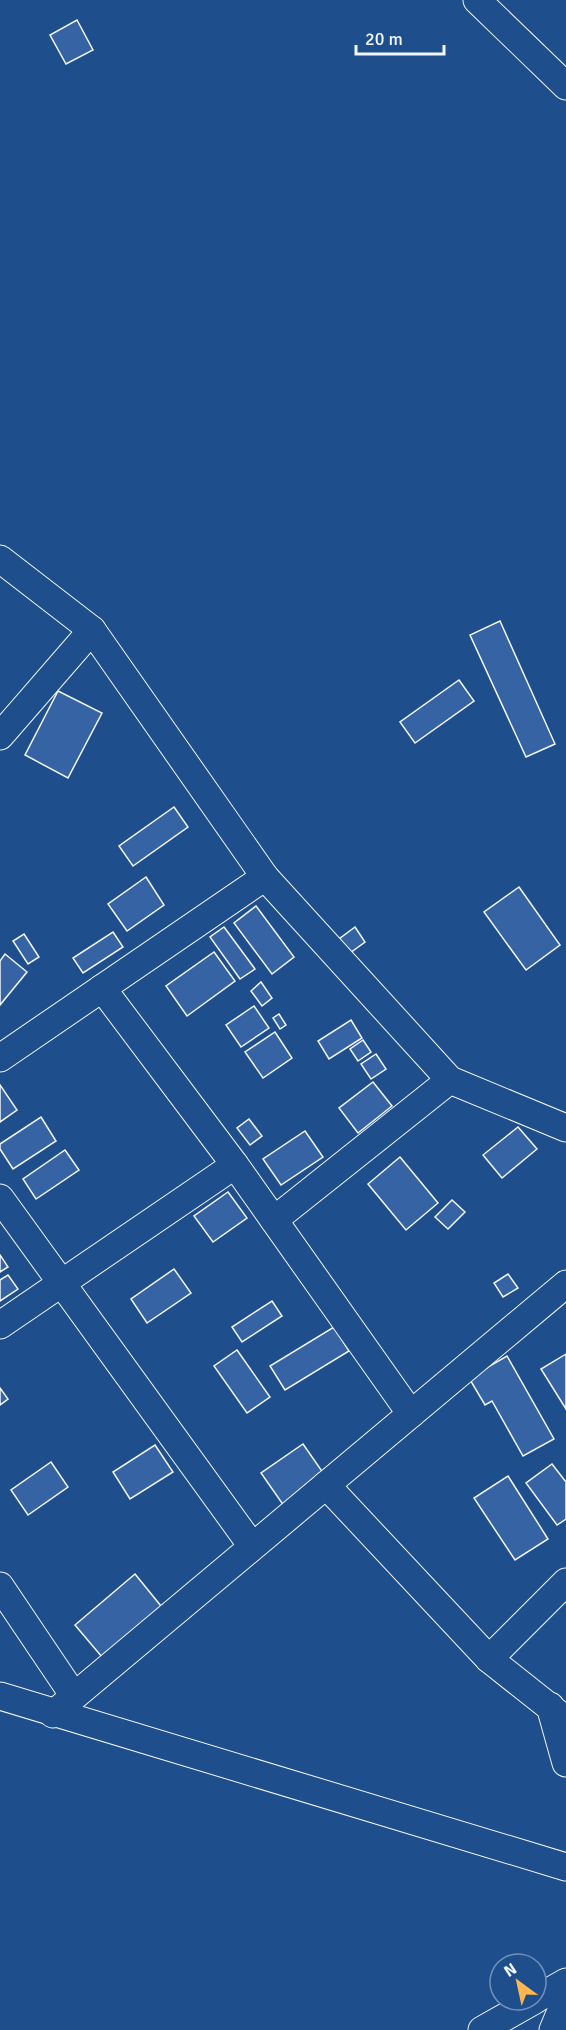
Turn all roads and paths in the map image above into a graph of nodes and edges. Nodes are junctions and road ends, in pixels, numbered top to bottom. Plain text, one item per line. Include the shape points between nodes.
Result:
1 (477, 0) edge
2 (566, 86) edge
3 (0, 559) edge
4 (92, 630) junction
5 (0, 736) edge
6 (265, 877) junction
7 (102, 988) junction
8 (0, 1058) edge
9 (450, 1080) junction
10 (566, 1128) edge
11 (235, 1165) junction
12 (0, 1198) edge
13 (274, 1220) junction
14 (61, 1282) junction
15 (566, 1284) edge
16 (0, 1325) edge
17 (411, 1414) junction
18 (326, 1485) junction
19 (252, 1546) junction
20 (566, 1582) edge
21 (0, 1586) edge
22 (489, 1659) junction
23 (0, 1696) edge
24 (74, 1696) junction
25 (558, 1713) edge
26 (52, 1714) junction
27 (566, 1763) edge
28 (566, 1867) edge
29 (566, 1982) edge
30 (548, 1992) edge
31 (566, 1998) edge
32 (514, 2012) edge
33 (482, 2030) edge
34 (553, 2030) edge

1 - 2 street
3 - 4 street
4 - 5 street
4 - 6 street
6 - 7 street
6 - 9 street
7 - 8 street
7 - 11 street
9 - 10 street
9 - 13 street
11 - 13 street
11 - 14 street
12 - 14 street
13 - 17 street
14 - 16 street
14 - 19 street
15 - 17 street
17 - 18 street
18 - 19 street
18 - 22 street
19 - 24 street
20 - 22 street
21 - 24 street
22 - 25 street
23 - 26 street
24 - 26 street
25 - 27 street
26 - 28 street
29 - 30 street
31 - 34 street
32 - 33 street

